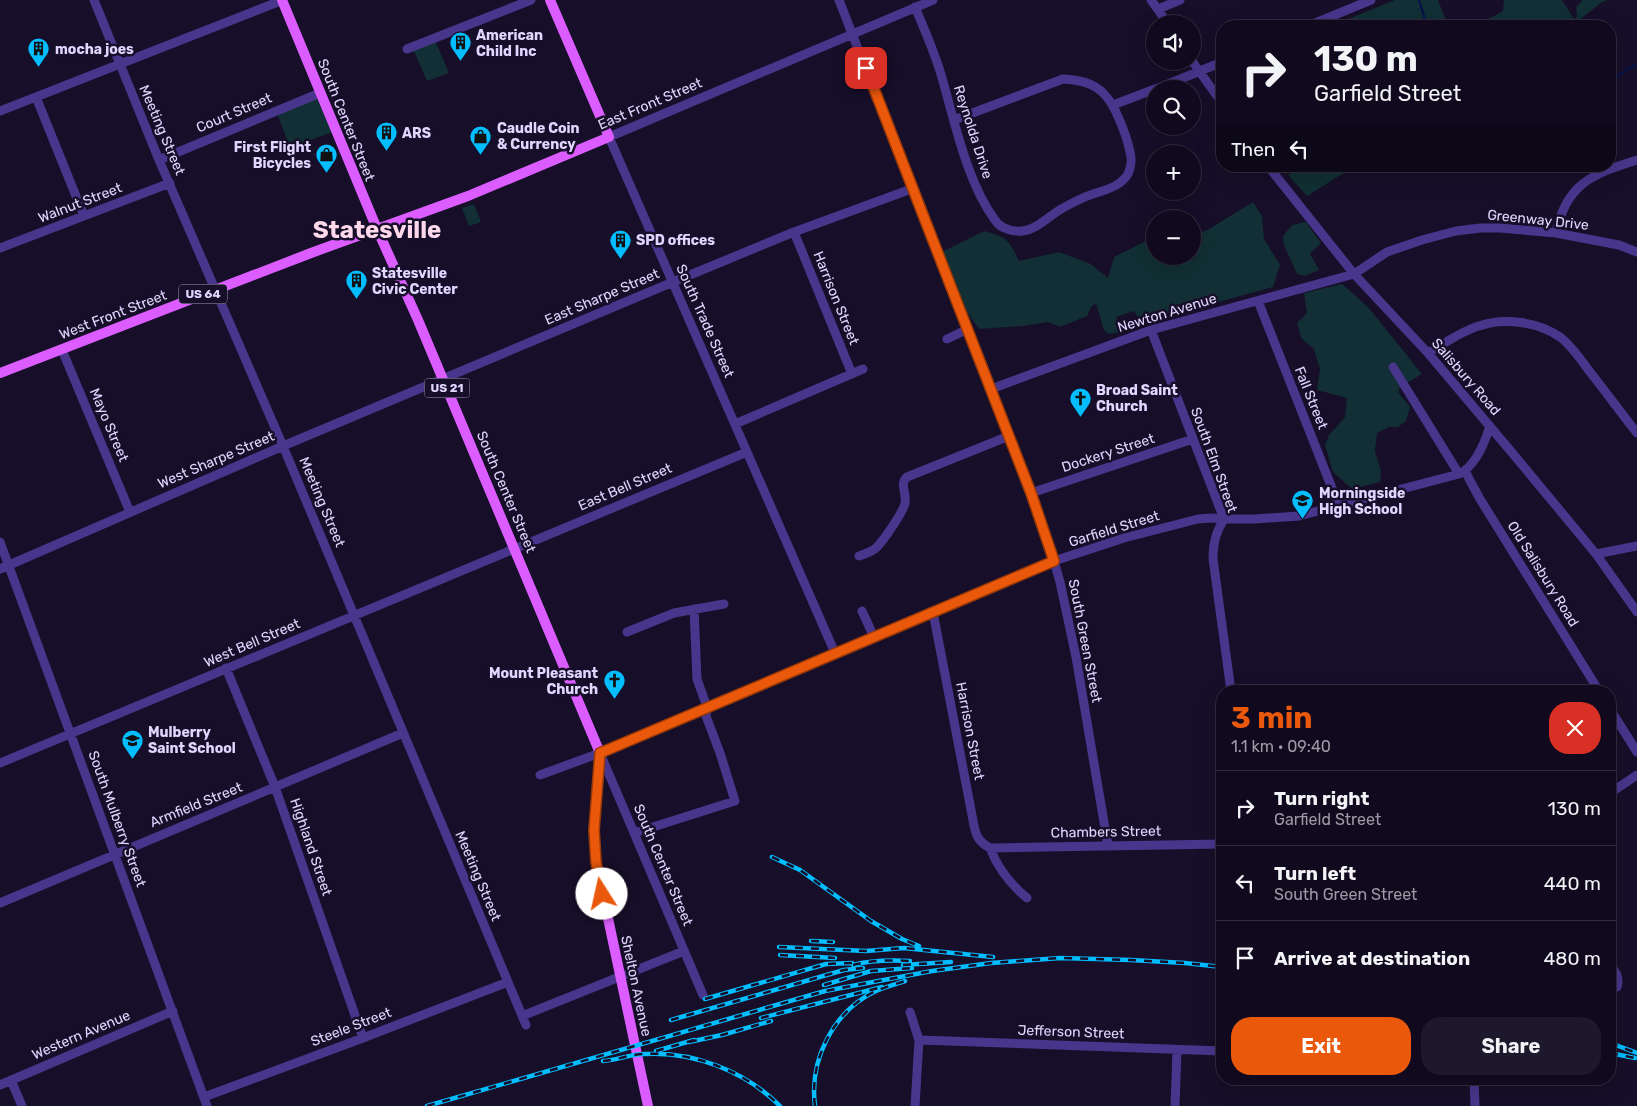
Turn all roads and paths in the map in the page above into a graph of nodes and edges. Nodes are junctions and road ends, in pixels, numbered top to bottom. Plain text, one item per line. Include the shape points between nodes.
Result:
1 (94, 0) edge
2 (282, 0) edge
3 (531, 0) edge
4 (550, 0) edge
5 (839, 0) edge
6 (933, 0) edge
7 (1151, 0) edge
8 (1180, 0) edge
9 (1371, 0) edge
10 (915, 7) junction
11 (1158, 9) junction
12 (1162, 15) edge
13 (1323, 20) edge
14 (853, 34) junction
15 (407, 49) dead end
16 (120, 64) junction
17 (1216, 65) edge
18 (1200, 72) junction
19 (1179, 80) edge
20 (1146, 92) edge
21 (320, 93) junction
22 (1216, 95) edge
23 (36, 97) junction
24 (1113, 105) junction
25 (0, 111) edge
26 (954, 120) junction
27 (609, 137) junction
28 (159, 160) junction
29 (1637, 160) edge
30 (1616, 166) edge
31 (1273, 172) edge
32 (1603, 172) edge
33 (170, 183) junction
34 (914, 188) junction
35 (84, 216) junction
36 (377, 229) junction
37 (794, 232) junction
38 (1556, 233) junction
39 (0, 248) edge
40 (1637, 252) edge
41 (1354, 274) junction
42 (673, 282) junction
43 (216, 289) junction
44 (1258, 301) junction
45 (968, 329) junction
46 (1151, 330) junction
47 (947, 338) dead end
48 (62, 350) junction
49 (1428, 353) junction
50 (1393, 367) dead end
51 (863, 369) dead end
52 (0, 373) edge
53 (852, 374) junction
54 (443, 379) junction
55 (991, 389) junction
56 (735, 424) junction
57 (1490, 426) junction
58 (1637, 433) edge
59 (1009, 436) junction
60 (1193, 439) junction
61 (283, 446) junction
62 (747, 452) junction
63 (1462, 472) junction
64 (1031, 493) junction
65 (1339, 506) junction
66 (130, 512) junction
67 (1224, 519) junction
68 (0, 542) edge
69 (1637, 546) edge
70 (514, 548) junction
71 (1596, 554) junction
72 (859, 556) dead end
73 (1054, 561) junction
74 (4, 567) edge
75 (724, 604) dead end
76 (694, 609) junction
77 (862, 611) dead end
78 (933, 612) junction
79 (1637, 612) edge
80 (354, 615) junction
81 (627, 632) dead end
82 (874, 637) junction
83 (835, 653) junction
84 (226, 668) junction
85 (1230, 685) edge
86 (1595, 685) edge
87 (707, 707) junction
88 (1616, 719) edge
89 (403, 733) junction
90 (71, 734) junction
91 (1637, 752) edge
92 (600, 753) junction
93 (0, 763) edge
94 (540, 775) dead end
95 (1637, 775) edge
96 (275, 787) junction
97 (1616, 788) edge
98 (634, 833) junction
99 (1216, 844) edge
100 (1108, 846) junction
101 (990, 848) junction
102 (115, 854) junction
103 (1027, 898) dead end
104 (0, 903) edge
105 (684, 951) junction
106 (1616, 973) edge
107 (620, 977) junction
108 (508, 982) junction
109 (1616, 987) edge
110 (703, 995) dead end
111 (173, 1012) junction
112 (910, 1012) dead end
113 (363, 1038) junction
114 (918, 1040) junction
115 (1177, 1050) junction
116 (1216, 1052) edge
117 (11, 1080) junction
118 (0, 1085) edge
119 (1474, 1085) edge
120 (204, 1097) junction
121 (22, 1106) edge
122 (207, 1106) edge
123 (648, 1106) edge
124 (915, 1106) edge
125 (1175, 1106) edge
126 (1475, 1106) edge

1 - 16 street, Meeting Street
2 - 16 street
2 - 21 main road, South Center Street
3 - 15 street
4 - 27 main road, South Trade Street
5 - 14 street, South Green Street
6 - 10 street, East Front Street
7 - 11 street
8 - 11 street
9 - 13 street
10 - 14 street, East Front Street
10 - 26 street, Reynolda Drive via 938,65
11 - 12 street
14 - 27 street, East Front Street
14 - 34 street, South Green Street
16 - 23 street
16 - 28 street, Meeting Street
17 - 18 street
18 - 19 street
18 - 22 street
20 - 24 street
21 - 28 street, Court Street
21 - 36 main road, South Center Street
23 - 25 street
23 - 35 street
24 - 26 street via 1092,85 1063,79
24 - 26 street, Reynolda Drive via 1130,152 1128,174 1121,182 1085,197 1022,231 1008,230 996,222 974,181
27 - 36 main road, East Front Street via 468,196
27 - 42 street, South Trade Street
28 - 33 street, Meeting Street
29 - 30 street
31 - 41 street, Salisbury Road
32 - 38 street via 1580,185 1568,199
33 - 35 street, Walnut Street
33 - 43 street, Meeting Street
34 - 37 street, East Sharpe Street
34 - 45 street, South Green Street
35 - 39 street, Walnut Street
36 - 43 main road, West Front Street / US 64
36 - 54 main road, South Center Street / US 21
37 - 42 street, East Sharpe Street
37 - 53 street, Harrison Street
38 - 40 street, Greenway Drive via 1619,245
38 - 41 street, Greenway Drive via 1500,228 1456,231 1387,252
41 - 44 street, Newton Avenue
41 - 49 street, Salisbury Road
42 - 54 street, East Sharpe Street
42 - 56 street, South Trade Street
43 - 48 main road, West Front Street / US 64
43 - 61 street, Meeting Street
44 - 46 street, Newton Avenue
44 - 65 street, Fall Street
45 - 47 street
45 - 55 street, South Green Street
46 - 55 street, Newton Avenue
46 - 60 street, South Elm Street
48 - 52 main road, West Front Street / US 64
48 - 66 street, Mayo Street
49 - 57 street, Salisbury Road
49 - 58 street via 1464,332 1494,322 1544,328 1574,351
50 - 63 street, Old Salisbury Road
51 - 53 street
53 - 56 street
54 - 61 street, West Sharpe Street
54 - 70 main road, South Center Street / US 21
55 - 59 street, South Green Street
56 - 62 street, South Trade Street
57 - 63 street via 1485,443
57 - 71 street, Salisbury Road
59 - 64 street, South Green Street
59 - 72 street via 904,479 905,503 902,510 877,547
60 - 64 street, Dockery Street
60 - 67 street, South Elm Street
61 - 66 street, West Sharpe Street
61 - 80 street, Meeting Street
62 - 70 street, East Bell Street
62 - 83 street, South Trade Street
63 - 65 street, Garfield Street
63 - 86 street, Old Salisbury Road
64 - 73 street, South Green Street
65 - 67 street, Garfield Street via 1287,518
66 - 74 street, West Sharpe Street
67 - 73 street, Garfield Street via 1198,519
67 - 85 street, South Elm Street via 1213,544 1213,558
68 - 74 street, South Mulberry Street
69 - 71 street
70 - 80 street, West Bell Street
70 - 92 main road, South Center Street / US 21
71 - 79 street, Salisbury Road
73 - 78 street, Garfield Street
73 - 100 street, South Green Street via 1076,657
74 - 90 street, South Mulberry Street
75 - 76 street
76 - 81 street via 674,613
76 - 87 street via 697,679
77 - 82 street
78 - 82 street, Garfield Street
78 - 101 street, Harrison Street via 976,835 983,845
80 - 84 street, West Bell Street
80 - 89 street, Meeting Street
82 - 83 street, Garfield Street
83 - 87 street, Garfield Street
84 - 90 street, West Bell Street
84 - 96 street, Highland Street
87 - 92 street, Garfield Street
87 - 98 street via 706,716 735,801
88 - 91 street
89 - 96 street, Armfield Street
89 - 108 street, Meeting Street
90 - 93 street, West Bell Street
90 - 102 street, South Mulberry Street
92 - 94 street, Garfield Street
92 - 98 street, South Center Street
92 - 107 main road, Shelton Avenue / US 21 via 594,830 596,862
95 - 97 street
96 - 102 street, Armfield Street
96 - 113 street, Highland Street
98 - 105 street, South Center Street
99 - 100 street, Chambers Street
100 - 101 street, Chambers Street
101 - 103 street, Harrison Street via 1003,874
102 - 104 street, Armfield Street
102 - 111 street, South Mulberry Street
105 - 107 street
105 - 110 street, South Center Street
106 - 109 street
107 - 108 street, Meeting Street via 524,1021
107 - 123 main road, Shelton Avenue / US 21
108 - 113 street, Steele Street
111 - 117 street, Western Avenue
111 - 120 street, South Mulberry Street
112 - 114 street
113 - 120 street, Steele Street
114 - 115 street, Jefferson Street
114 - 124 street
115 - 116 street, Jefferson Street
115 - 125 street
117 - 118 street, Western Avenue
117 - 121 street
119 - 126 street
120 - 122 street, South Mulberry Street

